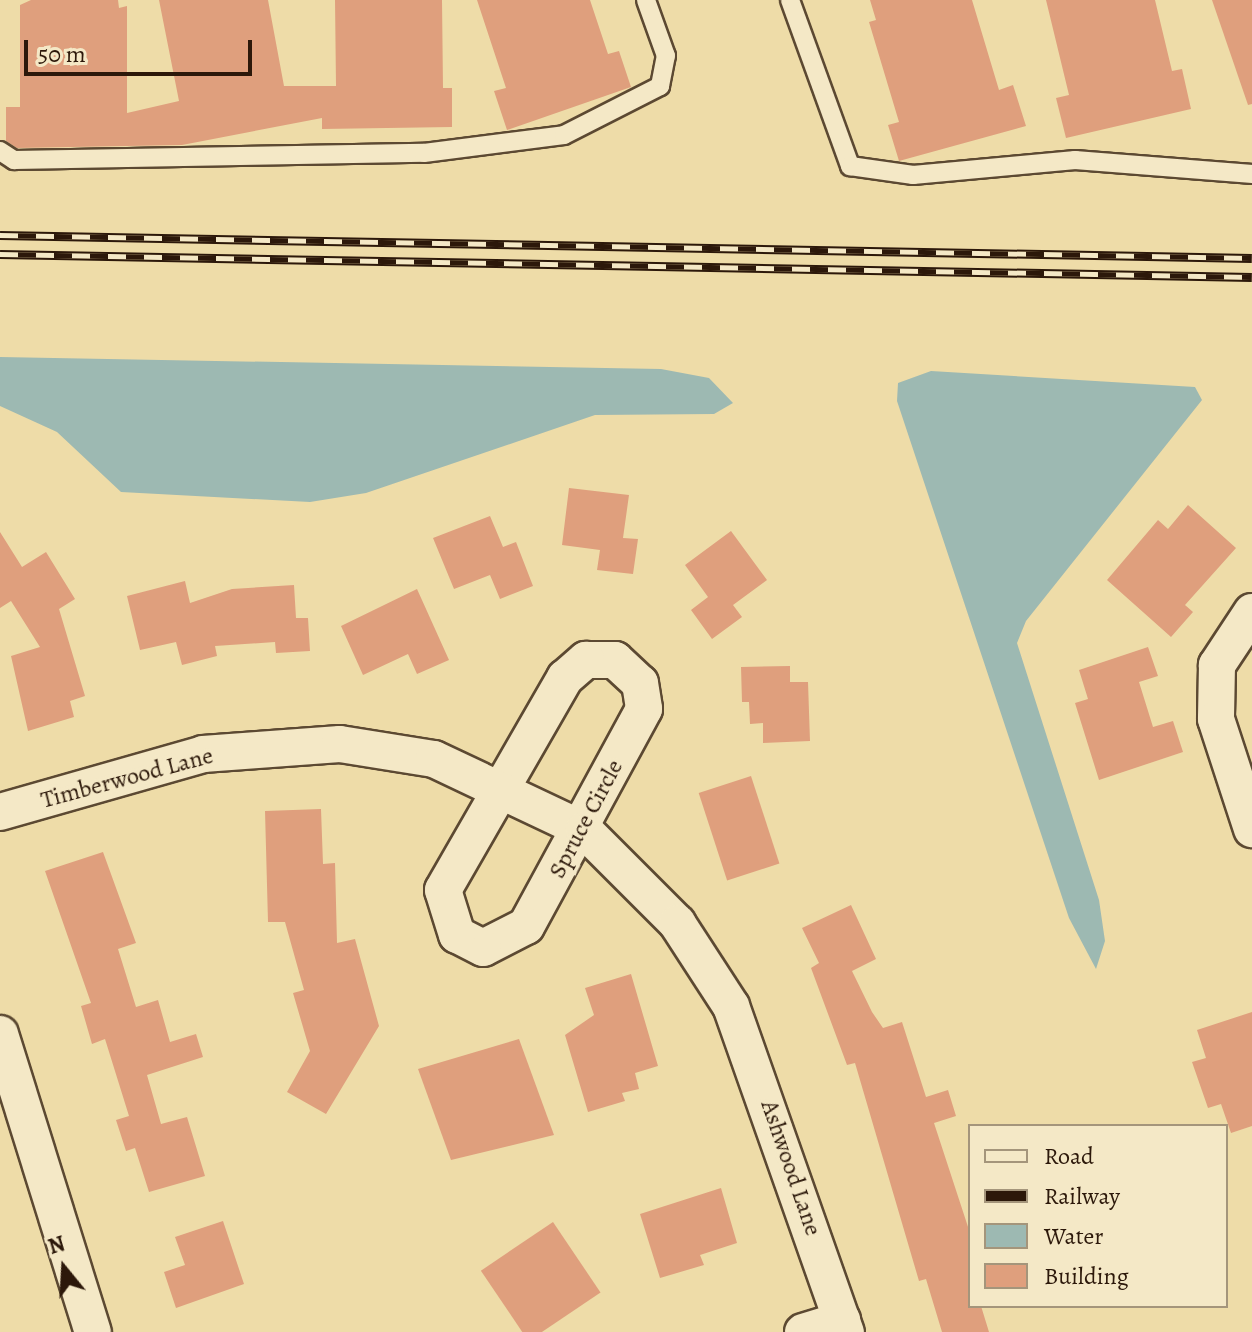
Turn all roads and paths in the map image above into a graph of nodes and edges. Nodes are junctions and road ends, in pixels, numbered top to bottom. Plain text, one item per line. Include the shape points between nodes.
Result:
1 (646, 0) edge
2 (790, 0) edge
3 (0, 151) edge
4 (1252, 174) edge
5 (1252, 612) edge
6 (499, 787) junction
7 (0, 812) edge
8 (1252, 829) edge
9 (584, 830) junction
10 (731, 1006) joint
11 (0, 1034) edge
12 (844, 1326) edge
13 (93, 1332) edge
14 (803, 1332) edge

1 - 3 lane via 666,56 660,86 564,135 424,153 14,160
2 - 4 lane via 850,166 913,175 1075,160
5 - 8 street via 1217,665 1216,719
6 - 7 street, Timberwood Lane via 434,759 340,744 203,754
6 - 9 street, Timberwood Lane
6 - 9 street, Spruce Circle via 443,890 457,935 483,948 526,926
6 - 9 street, Spruce Circle via 565,678 586,660 615,660 640,683 644,709
9 - 10 street, Timberwood Lane via 677,923
10 - 12 street, Ashwood Lane
11 - 13 street
12 - 14 street

